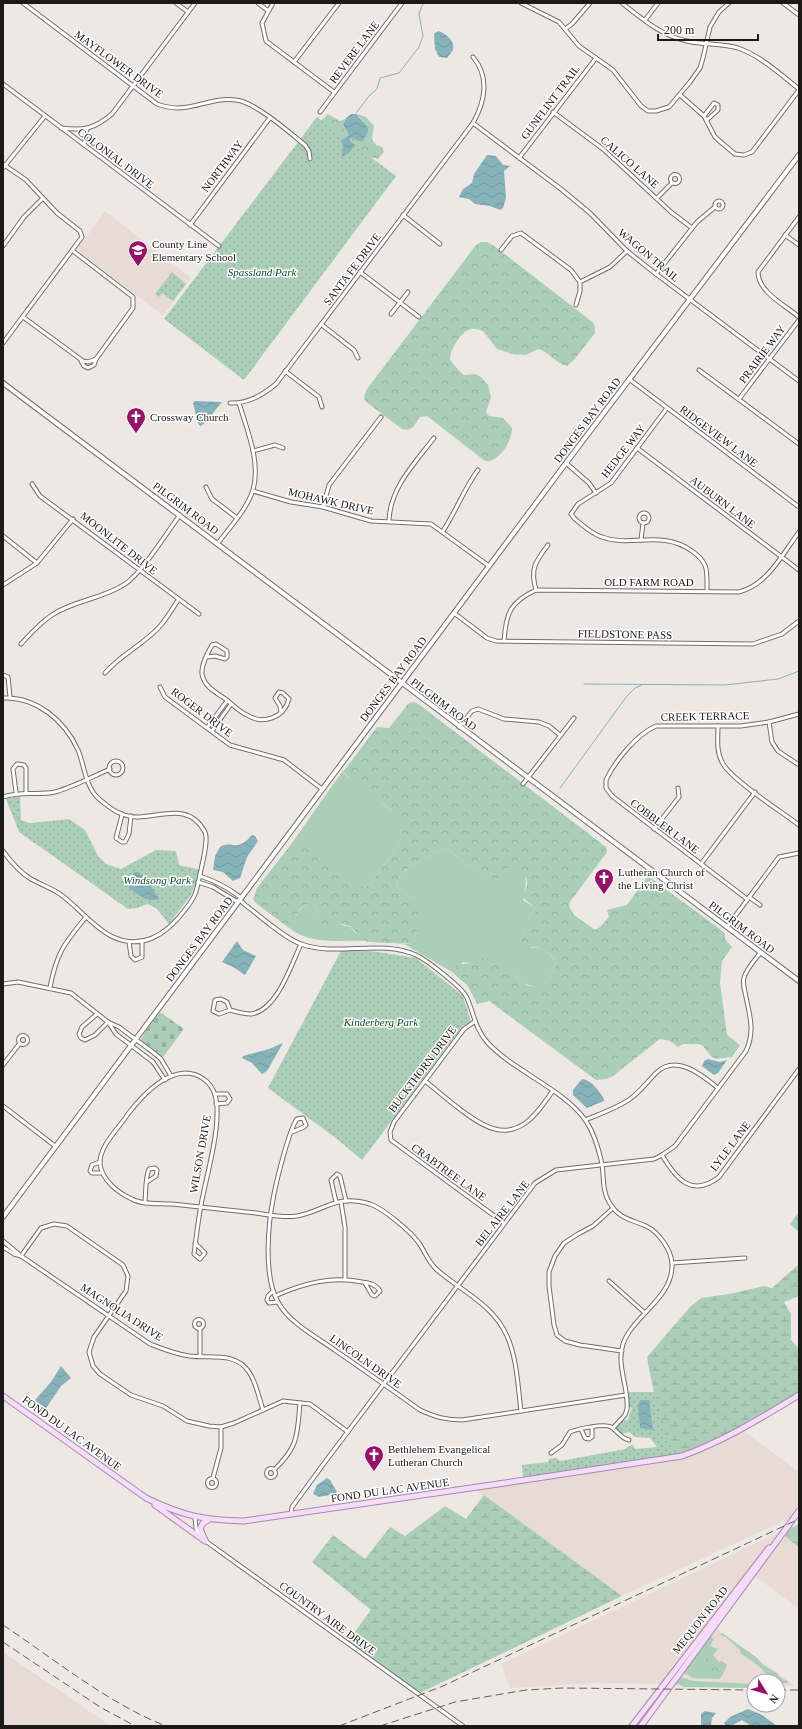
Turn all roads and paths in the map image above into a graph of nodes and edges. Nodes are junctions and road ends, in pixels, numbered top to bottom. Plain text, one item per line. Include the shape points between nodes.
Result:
1 (23, 3) edge
2 (176, 3) edge
3 (195, 3) edge
4 (258, 3) edge
5 (273, 3) edge
6 (339, 3) edge
7 (402, 3) edge
8 (521, 3) edge
9 (590, 3) edge
10 (622, 3) edge
11 (658, 3) edge
12 (729, 3) edge
13 (783, 3) edge
14 (267, 10) junction
15 (188, 12) junction
16 (799, 15) edge
17 (645, 20) junction
18 (565, 30) junction
19 (705, 44) junction
20 (473, 57) dead end
21 (596, 58) junction
22 (294, 62) junction
23 (3, 84) edge
24 (133, 87) junction
25 (799, 89) edge
26 (334, 92) junction
27 (680, 95) junction
28 (320, 112) dead end
29 (554, 112) junction
30 (45, 116) junction
31 (704, 116) junction
32 (270, 119) junction
33 (707, 120) junction
34 (473, 123) junction
35 (61, 128) junction
36 (87, 129) junction
37 (84, 145) junction
38 (799, 155) edge
39 (519, 158) junction
40 (310, 159) dead end
41 (4, 166) edge
42 (672, 183) dead end
43 (43, 198) junction
44 (657, 198) junction
45 (715, 207) dead end
46 (403, 215) junction
47 (799, 217) edge
48 (190, 225) junction
49 (692, 228) junction
50 (785, 235) junction
51 (440, 244) dead end
52 (799, 245) edge
53 (3, 246) edge
54 (219, 246) dead end
55 (501, 250) dead end
56 (73, 251) junction
57 (627, 251) junction
58 (360, 272) junction
59 (656, 274) junction
60 (580, 282) junction
61 (408, 292) dead end
62 (689, 299) junction
63 (400, 303) junction
64 (576, 305) dead end
65 (391, 314) dead end
66 (23, 317) junction
67 (419, 317) dead end
68 (799, 317) edge
69 (799, 320) edge
70 (322, 325) junction
71 (3, 343) edge
72 (358, 358) dead end
73 (80, 359) junction
74 (96, 359) junction
75 (770, 359) junction
76 (699, 370) dead end
77 (286, 371) junction
78 (628, 379) junction
79 (799, 381) edge
80 (3, 383) edge
81 (739, 399) junction
82 (230, 403) dead end
83 (239, 403) junction
84 (322, 407) dead end
85 (667, 408) junction
86 (380, 417) dead end
87 (434, 438) dead end
88 (799, 444) edge
89 (283, 448) dead end
90 (637, 448) junction
91 (253, 451) junction
92 (566, 462) junction
93 (478, 470) dead end
94 (32, 484) dead end
95 (206, 487) dead end
96 (253, 490) junction
97 (596, 493) junction
98 (322, 507) junction
99 (799, 507) edge
100 (180, 514) junction
101 (237, 518) junction
102 (73, 519) junction
103 (389, 521) junction
104 (643, 523) dead end
105 (442, 531) junction
106 (799, 532) edge
107 (3, 536) edge
108 (641, 540) junction
109 (218, 543) junction
110 (548, 545) dead end
111 (781, 557) junction
112 (38, 562) junction
113 (489, 566) junction
114 (139, 570) junction
115 (799, 570) edge
116 (3, 585) edge
117 (536, 590) junction
118 (707, 591) junction
119 (178, 600) junction
120 (454, 613) junction
121 (198, 614) dead end
122 (799, 620) edge
123 (504, 641) junction
124 (21, 644) dead end
125 (206, 657) junction
126 (105, 673) dead end
127 (3, 675) edge
128 (401, 683) junction
129 (160, 687) dead end
130 (10, 697) junction
131 (3, 698) edge
132 (227, 701) junction
133 (232, 704) junction
134 (281, 713) junction
135 (799, 714) edge
136 (574, 718) dead end
137 (769, 722) junction
138 (718, 726) junction
139 (459, 727) junction
140 (207, 728) junction
141 (212, 731) junction
142 (560, 735) junction
143 (799, 765) edge
144 (110, 770) junction
145 (527, 778) junction
146 (86, 779) junction
147 (523, 784) dead end
148 (678, 788) dead end
149 (322, 789) junction
150 (16, 792) junction
151 (26, 792) junction
152 (755, 792) junction
153 (612, 796) joint
154 (3, 797) edge
155 (122, 815) junction
156 (131, 816) junction
157 (799, 825) edge
158 (654, 829) junction
159 (3, 852) edge
160 (799, 852) edge
161 (701, 864) junction
162 (200, 876) junction
163 (198, 882) junction
164 (748, 898) junction
165 (240, 900) junction
166 (760, 905) dead end
167 (86, 917) junction
168 (727, 927) junction
169 (142, 941) junction
170 (129, 942) junction
171 (301, 944) junction
172 (761, 952) junction
173 (799, 981) edge
174 (3, 983) edge
175 (50, 987) junction
176 (230, 1010) junction
177 (97, 1014) junction
178 (108, 1022) junction
179 (474, 1022) junction
180 (136, 1038) junction
181 (20, 1043) dead end
182 (131, 1045) junction
183 (3, 1065) edge
184 (799, 1068) edge
185 (171, 1076) junction
186 (164, 1080) junction
187 (425, 1081) junction
188 (718, 1088) junction
189 (552, 1092) junction
190 (215, 1094) junction
191 (216, 1104) junction
192 (3, 1106) edge
193 (585, 1120) junction
194 (292, 1132) junction
195 (390, 1132) joint
196 (55, 1146) junction
197 (662, 1155) junction
198 (100, 1162) junction
199 (602, 1164) junction
200 (102, 1173) junction
201 (146, 1182) junction
202 (346, 1201) junction
203 (145, 1202) junction
204 (336, 1202) junction
205 (341, 1202) junction
206 (200, 1207) junction
207 (613, 1208) junction
208 (270, 1215) junction
209 (3, 1216) edge
210 (504, 1223) junction
211 (3, 1241) edge
212 (196, 1243) junction
213 (3, 1247) edge
214 (21, 1256) junction
215 (745, 1258) dead end
216 (672, 1263) junction
217 (345, 1279) junction
218 (609, 1281) dead end
219 (365, 1283) junction
220 (458, 1286) junction
221 (274, 1291) junction
222 (275, 1296) junction
223 (277, 1302) junction
224 (645, 1313) junction
225 (109, 1317) junction
226 (200, 1329) dead end
227 (622, 1351) junction
228 (200, 1356) junction
229 (384, 1385) junction
230 (626, 1395) junction
231 (799, 1395) edge
232 (3, 1396) edge
233 (300, 1403) junction
234 (263, 1410) junction
235 (521, 1410) junction
236 (221, 1427) junction
237 (592, 1427) junction
238 (613, 1428) junction
239 (581, 1429) junction
240 (348, 1432) junction
241 (628, 1440) dead end
242 (551, 1453) dead end
243 (274, 1470) dead end
244 (213, 1478) dead end
245 (146, 1498) junction
246 (799, 1511) edge
247 (291, 1514) junction
248 (195, 1517) junction
249 (208, 1520) junction
250 (786, 1529) junction
251 (205, 1541) junction
252 (463, 1726) edge
253 (632, 1726) edge
254 (641, 1726) edge

1 - 24 street, MAYFLOWER DRIVE
2 - 15 street
3 - 15 street
4 - 14 street
5 - 14 street
6 - 22 street
7 - 26 street, REVERE LANE
8 - 18 street via 556,20
9 - 18 street
10 - 17 street
11 - 17 street
12 - 19 street via 710,26
13 - 16 street
14 - 22 street via 262,23 266,41
15 - 24 street
17 - 19 street via 668,36
18 - 21 street via 579,46
19 - 25 street via 724,45 756,57
19 - 27 street via 700,68
20 - 34 street, SANTA FE DRIVE via 479,65 484,88 483,101
21 - 27 street via 613,70 634,98 648,111 669,106
21 - 29 street, GUNFLINT TRAIL
22 - 26 street
23 - 30 street, COLONIAL DRIVE
24 - 32 street, MAYFLOWER DRIVE via 157,104 170,109 235,99 249,103
24 - 36 street via 112,114 101,123
25 - 33 street via 752,152 744,155 735,154 715,137
26 - 28 street, REVERE LANE
27 - 31 street
29 - 39 street, GUNFLINT TRAIL
29 - 44 street, CALICO LANE via 603,149
30 - 35 street, COLONIAL DRIVE
30 - 41 street
31 - 33 street
31 - 33 street via 713,103 718,105 718,110
32 - 40 street, MAYFLOWER DRIVE via 305,145
32 - 48 street, NORTHWAY
34 - 39 street, WAGON TRAIL
34 - 46 street, SANTA FE DRIVE
35 - 36 street
35 - 37 street, COLONIAL DRIVE
36 - 37 street via 84,134
37 - 48 street, COLONIAL DRIVE
38 - 62 street, DONGES BAY ROAD
39 - 57 street, WAGON TRAIL via 590,213
41 - 43 street via 26,180
42 - 44 street
43 - 53 street via 24,217
43 - 56 street via 82,234
44 - 49 street, CALICO LANE
45 - 49 street
46 - 51 street
46 - 58 street, SANTA FE DRIVE
47 - 50 street
48 - 54 street, COLONIAL DRIVE
49 - 59 street
50 - 52 street
50 - 68 street via 758,272 758,279 762,287
55 - 60 street via 512,236 521,234 571,270
56 - 66 street
56 - 74 street via 129,292 132,297 133,308
57 - 59 street, WAGON TRAIL
57 - 60 street via 610,267
58 - 63 street
58 - 70 street, SANTA FE DRIVE
59 - 62 street, WAGON TRAIL
60 - 64 street
61 - 63 street
62 - 75 street, WAGON TRAIL
62 - 78 street, DONGES BAY ROAD
63 - 65 street
63 - 67 street
66 - 71 street
66 - 73 street
69 - 75 street, PRAIRIE WAY
70 - 72 street via 354,350
70 - 77 street, SANTA FE DRIVE
73 - 74 street via 88,362
73 - 74 street via 82,365 88,368 94,365
75 - 79 street, WAGON TRAIL
75 - 81 street, PRAIRIE WAY
76 - 81 street
77 - 83 street, SANTA FE DRIVE via 266,392
77 - 84 street via 319,397
78 - 85 street, RIDGEVIEW LANE
78 - 92 street, DONGES BAY ROAD
80 - 100 street, PILGRIM ROAD
81 - 88 street
82 - 83 street, SANTA FE DRIVE
83 - 91 street
85 - 90 street, HEDGE WAY
85 - 99 street, RIDGEVIEW LANE
86 - 98 street via 329,485
87 - 103 street via 396,488 389,509
89 - 91 street via 275,445
90 - 97 street, HEDGE WAY via 610,483
90 - 111 street, AUBURN LANE
91 - 96 street via 256,472
92 - 97 street
92 - 113 street, DONGES BAY ROAD
93 - 105 street
94 - 102 street, MOONLITE DRIVE via 40,496
95 - 101 street via 212,499
96 - 98 street, MOHAWK DRIVE via 291,502
96 - 101 street
97 - 108 street, HEDGE WAY via 578,504 571,514 574,518 601,537 613,540
98 - 103 street, MOHAWK DRIVE via 372,521
100 - 109 street, PILGRIM ROAD
100 - 114 street
101 - 109 street
102 - 112 street
102 - 114 street, MOONLITE DRIVE
103 - 105 street, MOHAWK DRIVE via 431,524
104 - 108 street
105 - 113 street, MOHAWK DRIVE
106 - 111 street, OLD FARM ROAD
107 - 112 street
108 - 118 street via 673,541 701,557 706,564
109 - 128 street, PILGRIM ROAD
110 - 117 street via 536,560 533,571
111 - 115 street, AUBURN LANE
111 - 118 street, OLD FARM ROAD via 764,579 750,590
112 - 116 street
113 - 120 street, DONGES BAY ROAD
114 - 119 street, MOONLITE DRIVE
114 - 124 street via 126,583 53,614
117 - 118 street, OLD FARM ROAD
117 - 123 street, OLD FARM ROAD via 521,597 514,605 508,615
119 - 121 street, MOONLITE DRIVE
119 - 126 street via 161,625 116,660
120 - 123 street, FIELDSTONE PASS via 487,638
120 - 128 street, DONGES BAY ROAD
122 - 123 street, FIELDSTONE PASS via 782,634 753,644
125 - 125 street via 225,659 228,654 216,644 212,645
125 - 132 street via 202,673 208,686
127 - 130 street via 9,680
128 - 139 street, PILGRIM ROAD
128 - 149 street, DONGES BAY ROAD
129 - 140 street, ROGER DRIVE via 165,697
130 - 131 street
130 - 146 street via 46,710 60,723 78,750
132 - 133 street
132 - 140 street
133 - 134 street via 248,716 266,720
133 - 141 street
134 - 134 street via 289,699 279,692 275,698
135 - 137 street, CREEK TERRACE
136 - 142 street
137 - 138 street, CREEK TERRACE
137 - 143 street via 772,742 778,751
138 - 152 street via 717,748 722,762 732,774
138 - 153 street, CREEK TERRACE via 663,725 645,730 606,780 606,788
139 - 142 street via 472,711 478,709 504,718 539,722
139 - 145 street, PILGRIM ROAD
140 - 141 street, ROGER DRIVE
141 - 149 street, ROGER DRIVE via 230,745 284,760
142 - 145 street
144 - 144 street via 118,774 122,772 123,766 116,761 111,763
144 - 146 street
145 - 147 street
145 - 168 street, PILGRIM ROAD
146 - 151 street via 57,791 40,794
146 - 155 street via 94,794
148 - 158 street via 679,797
149 - 165 street, DONGES BAY ROAD
150 - 151 street
150 - 151 street via 12,769 21,764 26,768
150 - 154 street
152 - 157 street
152 - 161 street
153 - 158 street, COBBLER LANE
155 - 156 street
155 - 156 street via 116,838 122,842 128,838
156 - 162 street via 176,812 190,816 200,824 206,834 206,846
158 - 161 street, COBBLER LANE
159 - 167 street via 24,874 58,893
160 - 164 street via 778,857
161 - 164 street, COBBLER LANE
162 - 163 street
162 - 165 street via 219,882 240,896
163 - 165 street via 213,887 236,901
163 - 169 street via 191,902 174,924 159,936
164 - 166 street, COBBLER LANE
164 - 168 street
165 - 171 street
165 - 180 street, DONGES BAY ROAD
167 - 170 street via 98,928
167 - 175 street via 60,951 54,964
168 - 172 street, PILGRIM ROAD
169 - 170 street
169 - 170 street via 142,957 135,960 131,956
171 - 176 street via 270,1006 250,1014
171 - 179 street via 317,948 398,950 417,955 459,987 466,997
172 - 173 street, PILGRIM ROAD
172 - 188 street, BEL AIRE LANE via 746,972 743,985 752,1022 751,1040 746,1051
174 - 175 street via 18,982
175 - 177 street via 71,993
176 - 176 street via 227,1002 215,1000 213,1010 219,1014
177 - 178 street
177 - 178 street via 82,1027 79,1034 81,1038 90,1038
178 - 180 street
178 - 182 street via 116,1034
179 - 187 street, BUCKTHORN DRIVE via 464,1028
179 - 189 street via 486,1041
180 - 182 street, DONGES BAY ROAD
180 - 185 street via 161,1059
181 - 183 street
182 - 186 street via 153,1062
182 - 196 street, DONGES BAY ROAD
184 - 197 street, LYLE LANE via 719,1177 713,1181 702,1186 682,1181 672,1173
185 - 186 street
185 - 190 street, WILSON DRIVE via 183,1073 196,1074 209,1082
186 - 198 street via 151,1089 133,1108 103,1149
187 - 189 street via 481,1124 495,1130 512,1130 525,1123 535,1115
187 - 195 street, BUCKTHORN DRIVE via 394,1122
188 - 193 street via 697,1071 682,1066 669,1066 657,1071 629,1100
188 - 197 street, BEL AIRE LANE via 675,1146
189 - 193 street via 570,1104
190 - 191 street, WILSON DRIVE
190 - 191 street, WILSON DRIVE via 227,1094 230,1098 227,1103
191 - 206 street, WILSON DRIVE via 214,1136
192 - 196 street
193 - 199 street via 592,1132
194 - 194 street, LINCOLN DRIVE via 306,1125 303,1118 297,1119
194 - 208 street, LINCOLN DRIVE via 277,1180
195 - 210 street, CRABTREE LANE via 392,1140 401,1148
196 - 209 street, DONGES BAY ROAD
197 - 199 street, BEL AIRE LANE via 639,1162
198 - 200 street
198 - 200 street via 92,1165 90,1171 92,1174
199 - 207 street via 603,1186
199 - 210 street, BEL AIRE LANE via 556,1170 544,1176 530,1189
200 - 203 street via 113,1186 133,1200
201 - 201 street via 156,1176 155,1168 149,1169
201 - 203 street
202 - 204 street via 342,1180 337,1174 331,1180
202 - 205 street
202 - 220 street via 374,1205 394,1220 413,1235 428,1260
203 - 206 street
204 - 205 street
204 - 208 street via 297,1216
205 - 217 street via 346,1246
206 - 208 street
206 - 212 street, WILSON DRIVE
207 - 216 street via 628,1221 648,1227 660,1237
207 - 227 street via 593,1226 564,1243 555,1256 549,1272 549,1286 557,1335 565,1341 580,1345
208 - 221 street, LINCOLN DRIVE via 269,1266
210 - 220 street, BEL AIRE LANE
211 - 214 street, MAGNOLIA DRIVE
212 - 212 street via 194,1254 200,1259 205,1253
213 - 214 street, MAGNOLIA DRIVE
214 - 225 street, MAGNOLIA DRIVE
214 - 225 street via 41,1228 54,1224 67,1226 123,1265 128,1276 126,1291
215 - 216 street
216 - 224 street via 664,1291
217 - 219 street
217 - 222 street via 310,1283
218 - 224 street
219 - 219 street via 372,1295 378,1294 378,1288
220 - 229 street, BEL AIRE LANE
220 - 235 street via 489,1309 508,1337
221 - 222 street, LINCOLN DRIVE
221 - 223 street via 266,1300 268,1303
222 - 223 street, LINCOLN DRIVE
223 - 229 street, LINCOLN DRIVE via 285,1313 312,1334
224 - 227 street via 628,1333
225 - 228 street, MAGNOLIA DRIVE via 150,1344 172,1353
225 - 236 street via 94,1337 89,1352 93,1366 131,1395 163,1406 187,1421
226 - 228 street
227 - 230 street
228 - 234 street, MAGNOLIA DRIVE via 226,1357 240,1363 249,1372
229 - 235 street, LINCOLN DRIVE via 420,1410 447,1420
229 - 240 street, BEL AIRE LANE
230 - 235 street, LINCOLN DRIVE
230 - 238 street via 626,1412
231 - 247 main road, FOND DU LAC AVENUE via 729,1436 682,1456
232 - 245 main road, FOND DU LAC AVENUE
233 - 234 street via 283,1401
233 - 240 street via 310,1404
233 - 243 street via 297,1439 291,1451
234 - 236 street
236 - 244 street via 221,1448
237 - 238 street
237 - 239 street
237 - 239 street via 592,1437 589,1439 585,1438
238 - 241 street via 622,1438
239 - 242 street via 570,1432 562,1445
240 - 247 street, BEL AIRE LANE via 292,1507
245 - 248 main road, FOND DU LAC AVENUE via 166,1508
245 - 251 main road
246 - 250 main road, MEQUON ROAD
247 - 249 main road, FOND DU LAC AVENUE via 244,1520
248 - 249 main road, FOND DU LAC AVENUE
248 - 251 street, COUNTRY AIRE DRIVE via 197,1531
249 - 251 main road via 200,1529
250 - 253 main road, MEQUON ROAD via 752,1569
250 - 254 main road, MEQUON ROAD
251 - 252 street, COUNTRY AIRE DRIVE

